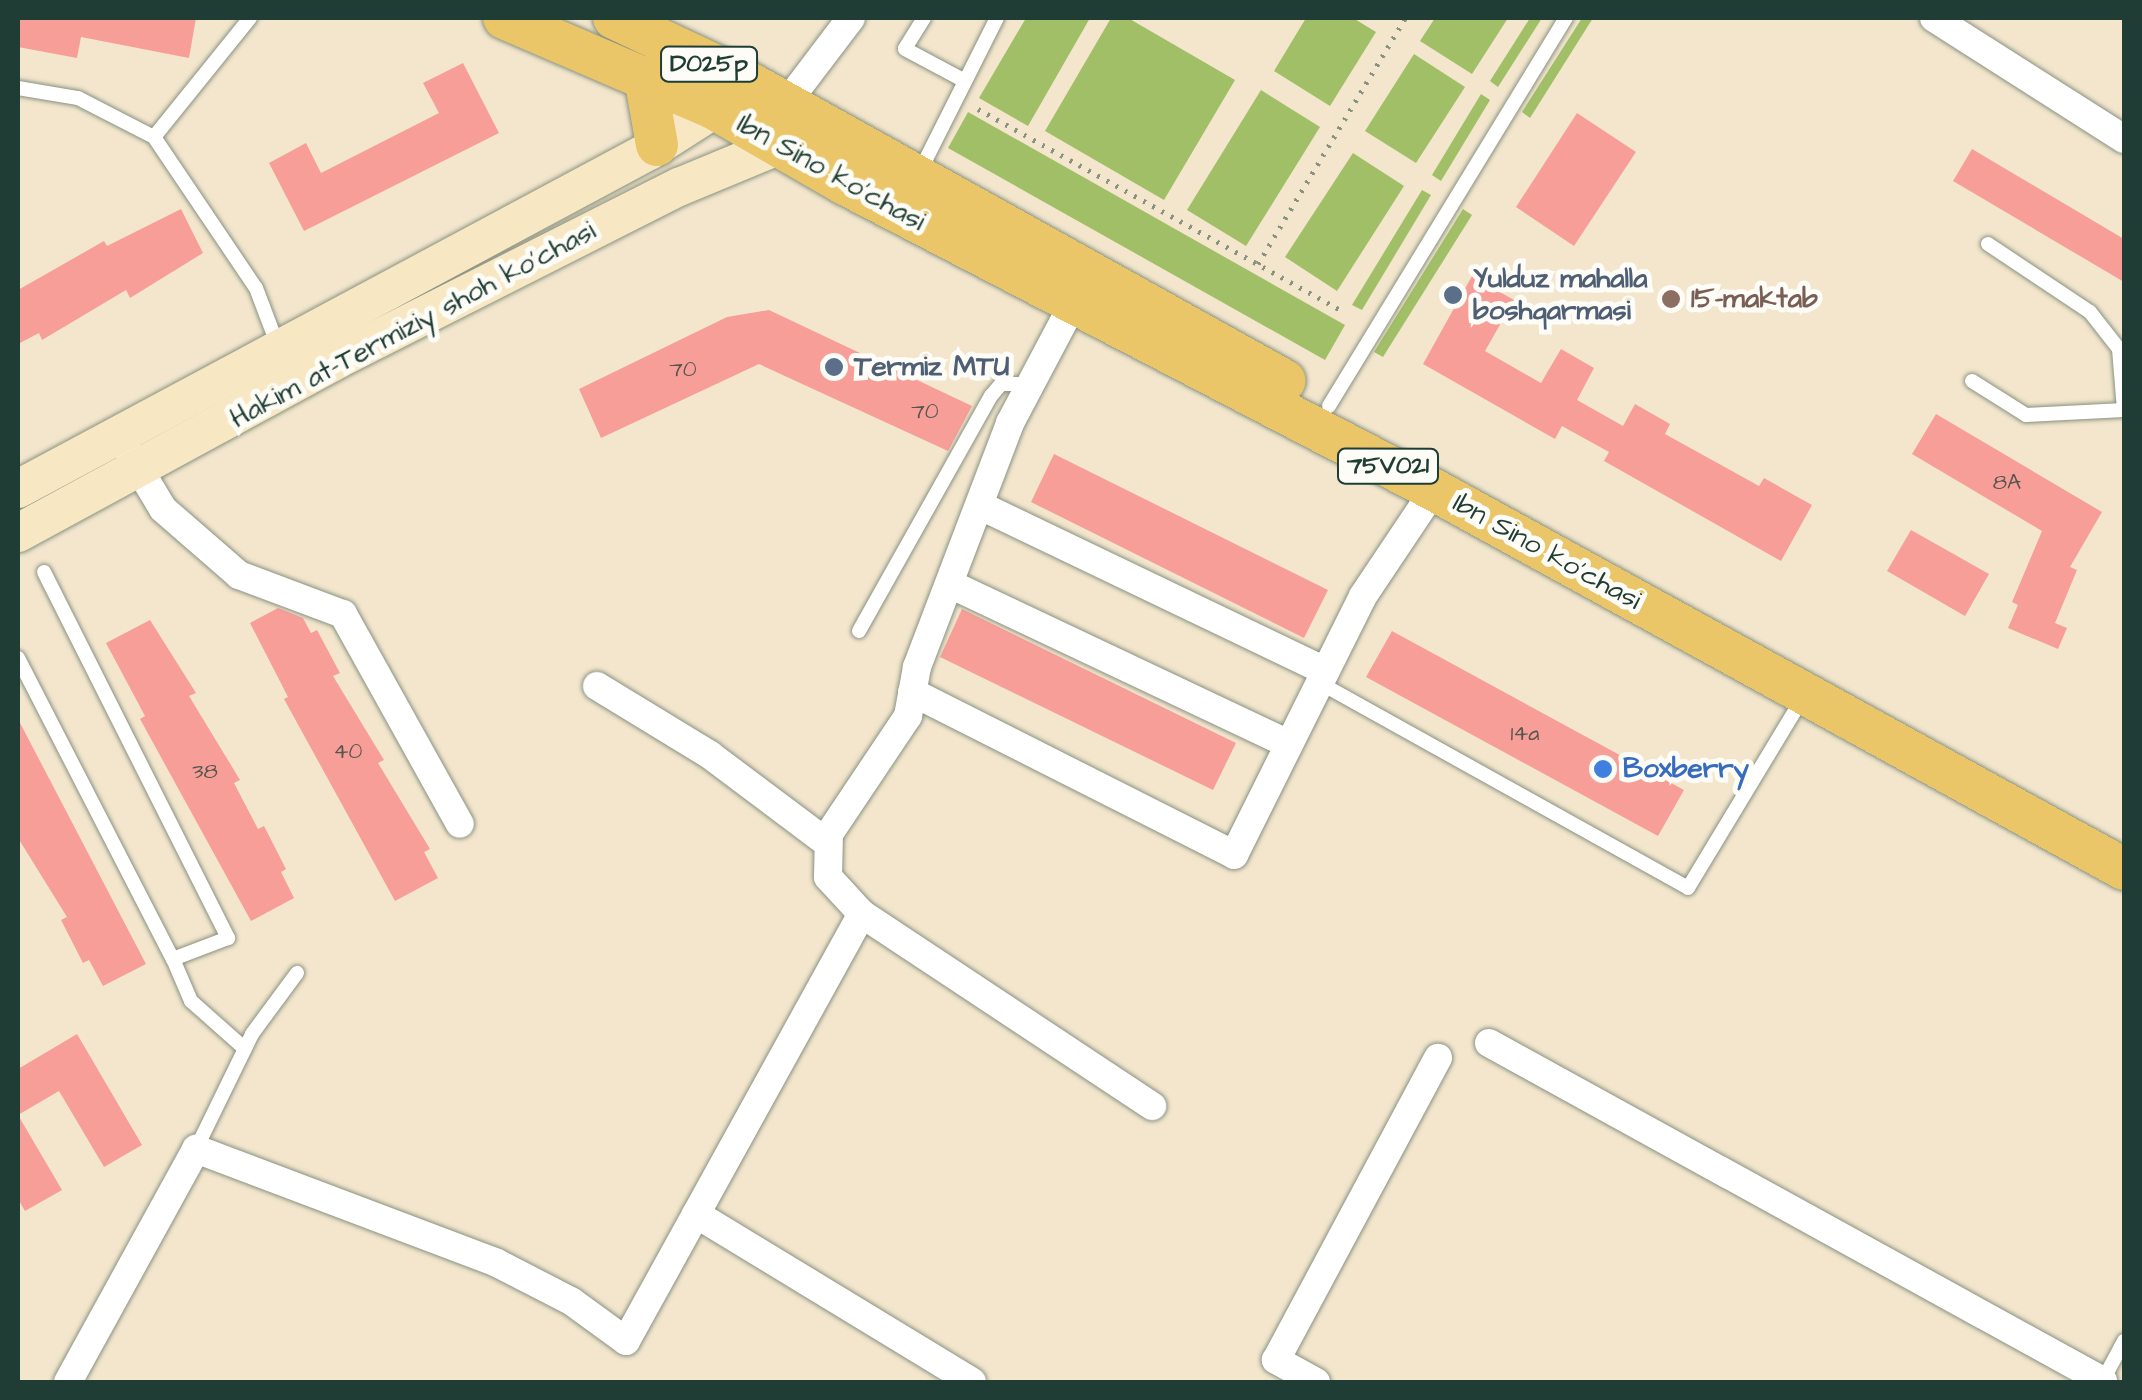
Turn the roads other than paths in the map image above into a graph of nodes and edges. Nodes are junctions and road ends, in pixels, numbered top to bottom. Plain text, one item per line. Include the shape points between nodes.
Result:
1 (250, 18) edge
2 (504, 18) edge
3 (614, 18) edge
4 (851, 18) edge
5 (924, 18) edge
6 (997, 18) edge
7 (1566, 18) edge
8 (1934, 18) edge
9 (645, 77) junction
10 (965, 81) junction
11 (18, 88) edge
12 (725, 92) junction
13 (788, 122) junction
14 (154, 137) junction
15 (2124, 139) edge
16 (657, 145) junction
17 (917, 176) junction
18 (1988, 244) dead end
19 (1074, 302) junction
20 (279, 350) junction
21 (1972, 381) dead end
22 (1028, 384) junction
23 (1329, 406) junction
24 (2124, 410) edge
25 (120, 435) junction
26 (139, 470) junction
27 (18, 489) edge
28 (1434, 490) junction
29 (981, 506) junction
30 (18, 533) edge
31 (44, 572) dead end
32 (950, 584) junction
33 (859, 631) dead end
34 (18, 658) edge
35 (1323, 677) junction
36 (596, 686) dead end
37 (912, 692) junction
38 (1805, 694) junction
39 (1290, 744) junction
40 (460, 824) dead end
41 (2124, 838) edge
42 (827, 843) junction
43 (2124, 869) edge
44 (862, 914) junction
45 (173, 959) junction
46 (298, 973) dead end
47 (1490, 1043) dead end
48 (244, 1049) junction
49 (1438, 1058) dead end
50 (1152, 1106) dead end
51 (196, 1149) junction
52 (696, 1214) junction
53 (2124, 1342) edge
54 (68, 1382) edge
55 (972, 1382) edge
56 (1316, 1382) edge
57 (2103, 1382) edge

1 - 14 lane
2 - 9 main road, D025p
3 - 12 main road, D025p
4 - 13 street
5 - 10 lane via 906,49
6 - 10 lane
7 - 23 lane
8 - 15 street
9 - 12 main road, Ibn Sino ko'chasi
9 - 16 main road
10 - 17 lane
11 - 14 lane via 78,98
12 - 13 main road, D025p
12 - 16 main road, Hakim at-Termiziy shoh ko'chasi
13 - 17 main road, Ibn Sino ko'chasi / 75V021
13 - 19 main road, Ibn Sino ko'chasi / 75V021
13 - 26 main road, Hakim at-Termiziy shoh ko'chasi
14 - 20 lane via 256,288
16 - 20 main road, Hakim at-Termiziy shoh ko'chasi
17 - 23 main road, Ibn Sino ko'chasi / 75V021
18 - 24 lane via 2090,312 2118,349
19 - 22 street
19 - 28 main road, Ibn Sino ko'chasi / 75V021
20 - 25 main road, Hakim at-Termiziy shoh ko'chasi
21 - 24 lane via 2026,415
22 - 29 street
22 - 33 lane via 1001,384 991,396
23 - 41 main road, Ibn Sino ko'chasi / 75V021
25 - 26 street
25 - 27 main road, Hakim at-Termiziy shoh ko'chasi
26 - 30 main road, Hakim at-Termiziy shoh ko'chasi
26 - 40 street via 163,510 239,575 343,614
28 - 35 street via 1390,549
28 - 38 main road, Ibn Sino ko'chasi / 75V021
29 - 32 street
29 - 35 street
31 - 45 lane via 228,938
32 - 37 street
32 - 39 street
34 - 45 lane
35 - 38 lane via 1688,888
35 - 39 street
36 - 42 street via 710,754
37 - 39 street via 1234,855
37 - 42 street via 908,716
38 - 43 main road, Ibn Sino ko'chasi / 75V021
42 - 44 street via 828,877
44 - 50 street
44 - 52 street
45 - 48 lane via 191,1001
46 - 48 lane
47 - 57 street
48 - 51 lane
49 - 56 street via 1276,1360
51 - 52 street via 495,1262 571,1301 626,1340
51 - 54 street
52 - 55 street
53 - 57 lane

